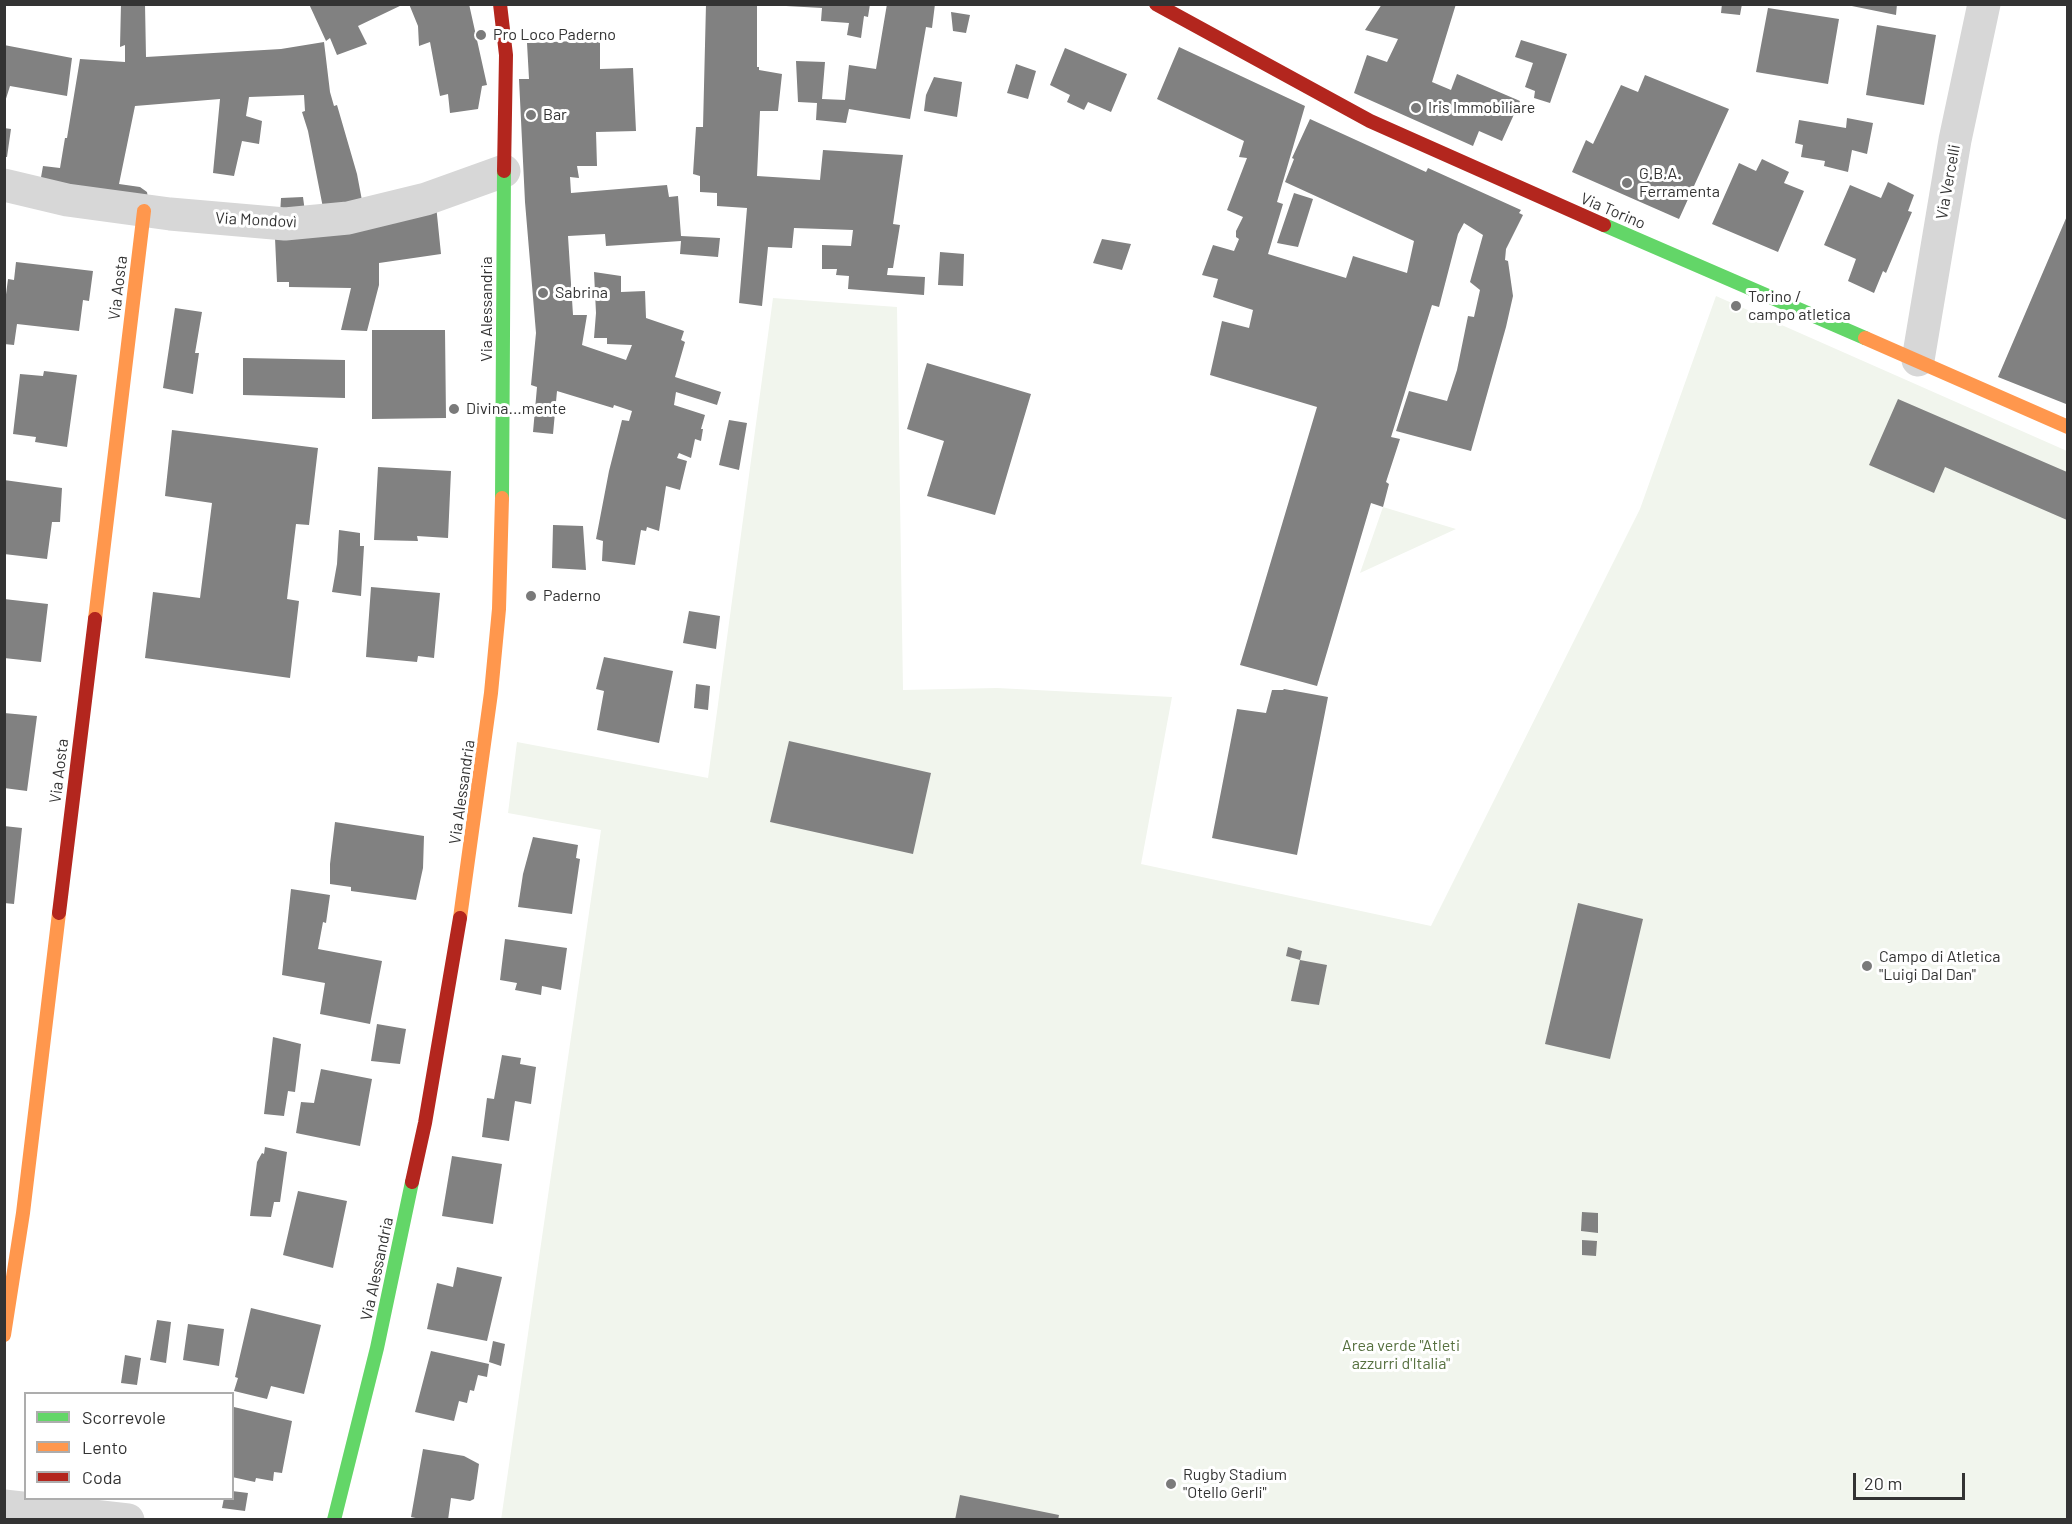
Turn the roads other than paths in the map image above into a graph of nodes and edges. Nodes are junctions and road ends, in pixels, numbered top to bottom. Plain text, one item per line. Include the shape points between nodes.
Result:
1 (500, 4) edge
2 (515, 4) edge
3 (1984, 4) edge
4 (1160, 5) edge
5 (506, 55) junction
6 (504, 171) junction
7 (4, 185) edge
8 (144, 211) junction
9 (1918, 360) junction
10 (2067, 427) edge
11 (4, 1335) edge
12 (4, 1506) edge
13 (128, 1520) edge
14 (334, 1520) edge

1 - 5 street, Via Alessandria
2 - 5 street
3 - 9 street, Via Vercelli via 1955,140
4 - 9 street, Via Torino via 1370,121
5 - 6 street, Via Alessandria
6 - 8 street, Via Mondovì via 426,199 348,218 285,224
6 - 14 street, Via Alessandria via 504,500 491,693 454,958 425,1123
7 - 8 street, Via Mondovì via 67,200
8 - 11 street, Via Aosta
9 - 10 street, Via Torino
12 - 13 street

